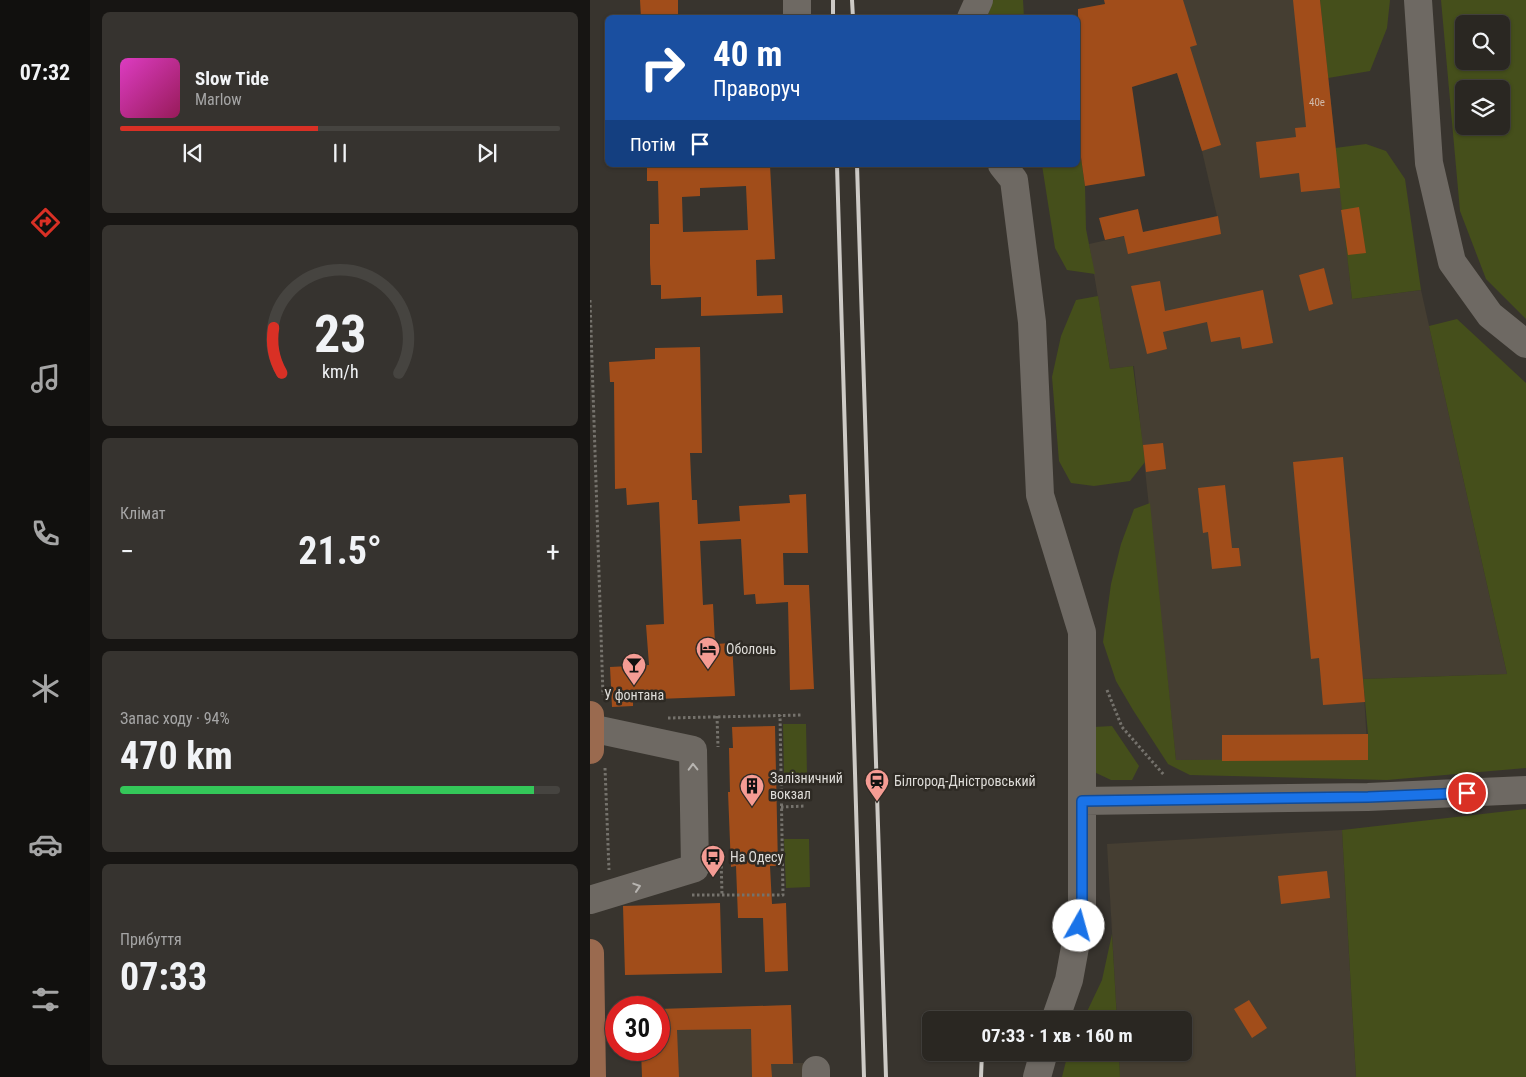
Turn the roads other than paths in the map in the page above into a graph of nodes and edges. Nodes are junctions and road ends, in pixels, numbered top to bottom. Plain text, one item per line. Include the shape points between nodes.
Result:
1 (797, 0) edge
2 (979, 0) edge
3 (1418, 0) edge
4 (797, 15) edge
5 (972, 15) edge
6 (1004, 167) edge
7 (1526, 344) edge
8 (594, 731) edge
9 (1526, 790) edge
10 (1082, 801) junction
11 (600, 898) edge
12 (590, 952) edge
13 (1058, 1011) edge
14 (1041, 1061) edge
15 (592, 1077) edge
16 (1037, 1077) edge

1 - 4 street
2 - 5 street
3 - 7 street via 1429,163 1452,262 1490,316
6 - 10 street via 1014,180 1032,322 1040,495 1082,632
11 -> 8 street via 695,868 693,750
9 - 10 street via 1368,797
10 - 13 street via 1082,909 1069,980
12 - 15 main road
14 - 16 street

